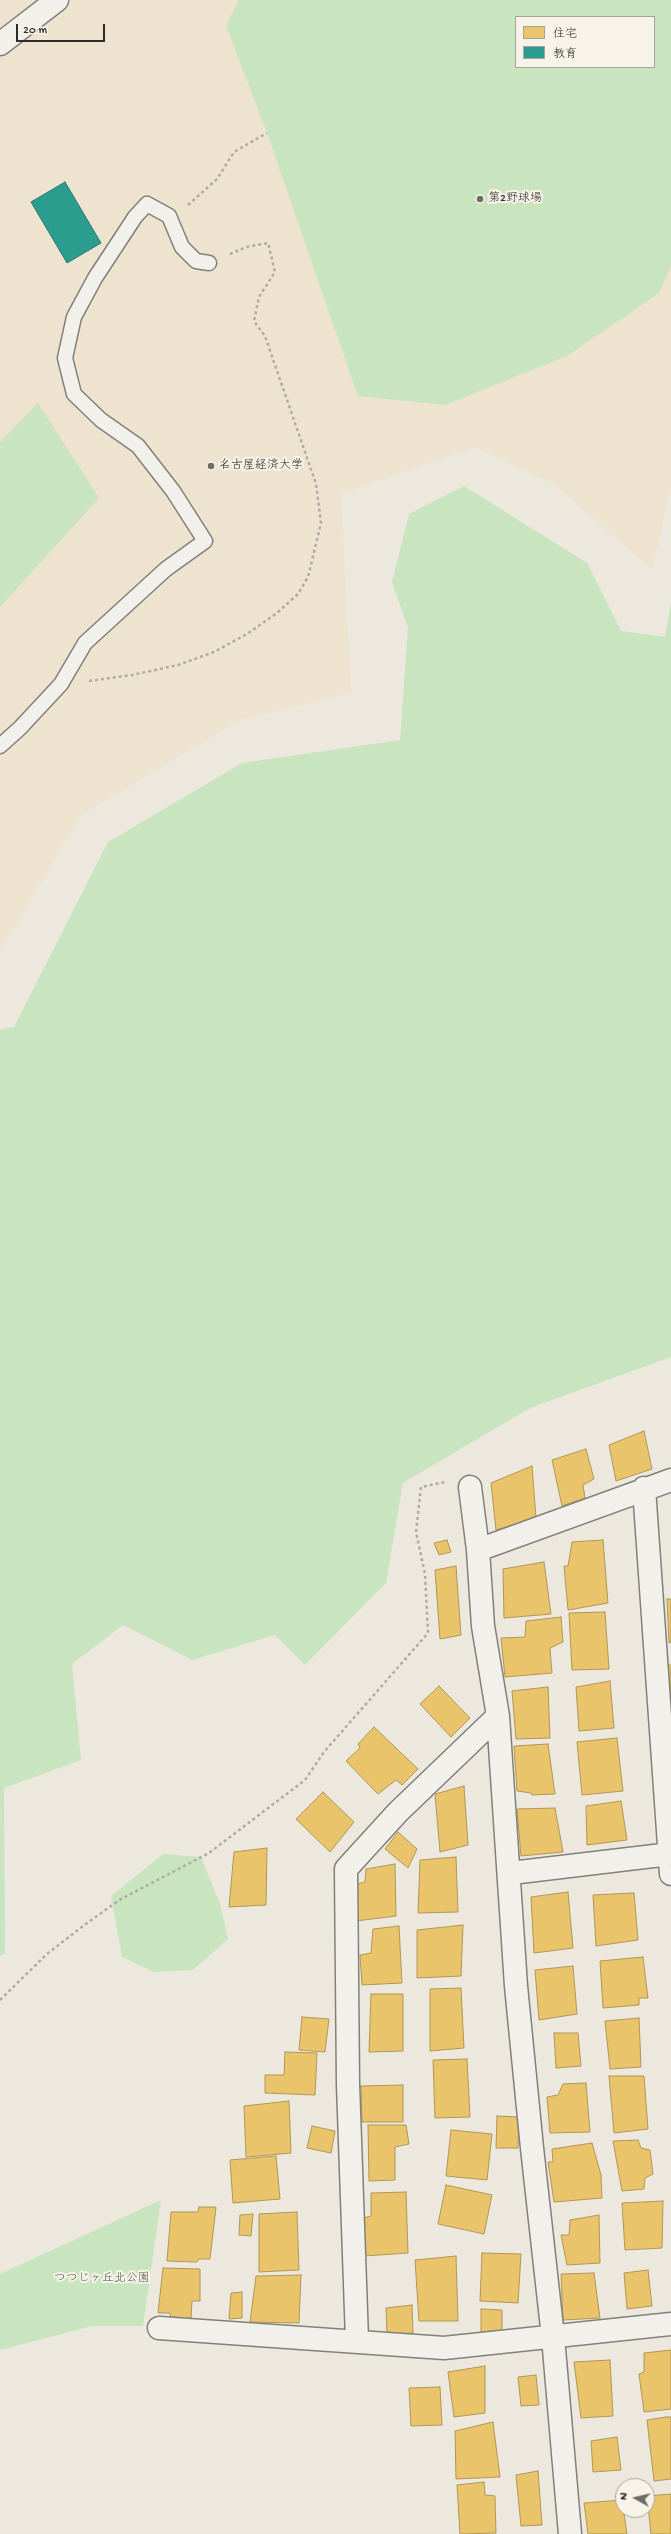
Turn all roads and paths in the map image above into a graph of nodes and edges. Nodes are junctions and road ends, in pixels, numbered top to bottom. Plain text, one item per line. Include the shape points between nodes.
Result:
1 (57, 0) edge
2 (0, 44) edge
3 (267, 133) dead end
4 (169, 216) junction
5 (209, 263) joint
6 (61, 684) junction
7 (0, 746) edge
8 (671, 1480) edge
9 (470, 1487) joint
10 (644, 1488) junction
11 (478, 1550) junction
12 (498, 1716) junction
13 (670, 1861) edge
14 (511, 1874) junction
15 (0, 2000) edge
16 (671, 2324) edge
17 (159, 2328) dead end
18 (554, 2337) junction
19 (357, 2340) junction
20 (570, 2534) edge

1 - 2 street
3 - 4 path via 234,152 217,179 195,201
4 - 5 lane via 182,248 196,261
4 - 6 lane via 146,204 135,217 95,278 74,317 65,358 74,394 101,420 138,446 173,491 205,541 166,569 85,643
5 - 6 path via 246,247 268,243 275,272 259,297 254,321 265,336 316,484 322,523 308,577 298,594 277,613 247,634 214,652 170,667 132,675
6 - 7 lane
8 - 10 street
9 - 11 street
9 - 15 path via 460,1479 421,1487 416,1532 425,1574 428,1633 324,1752 305,1780 209,1853 121,1899 87,1923 47,1954
10 - 11 street
10 - 13 street
11 - 12 street via 483,1626
12 - 14 street
12 - 19 street via 398,1812 346,1869 348,2084
13 - 14 street
14 - 18 street via 518,2001
16 - 18 street
17 - 19 street
18 - 19 street via 444,2348
18 - 20 street

